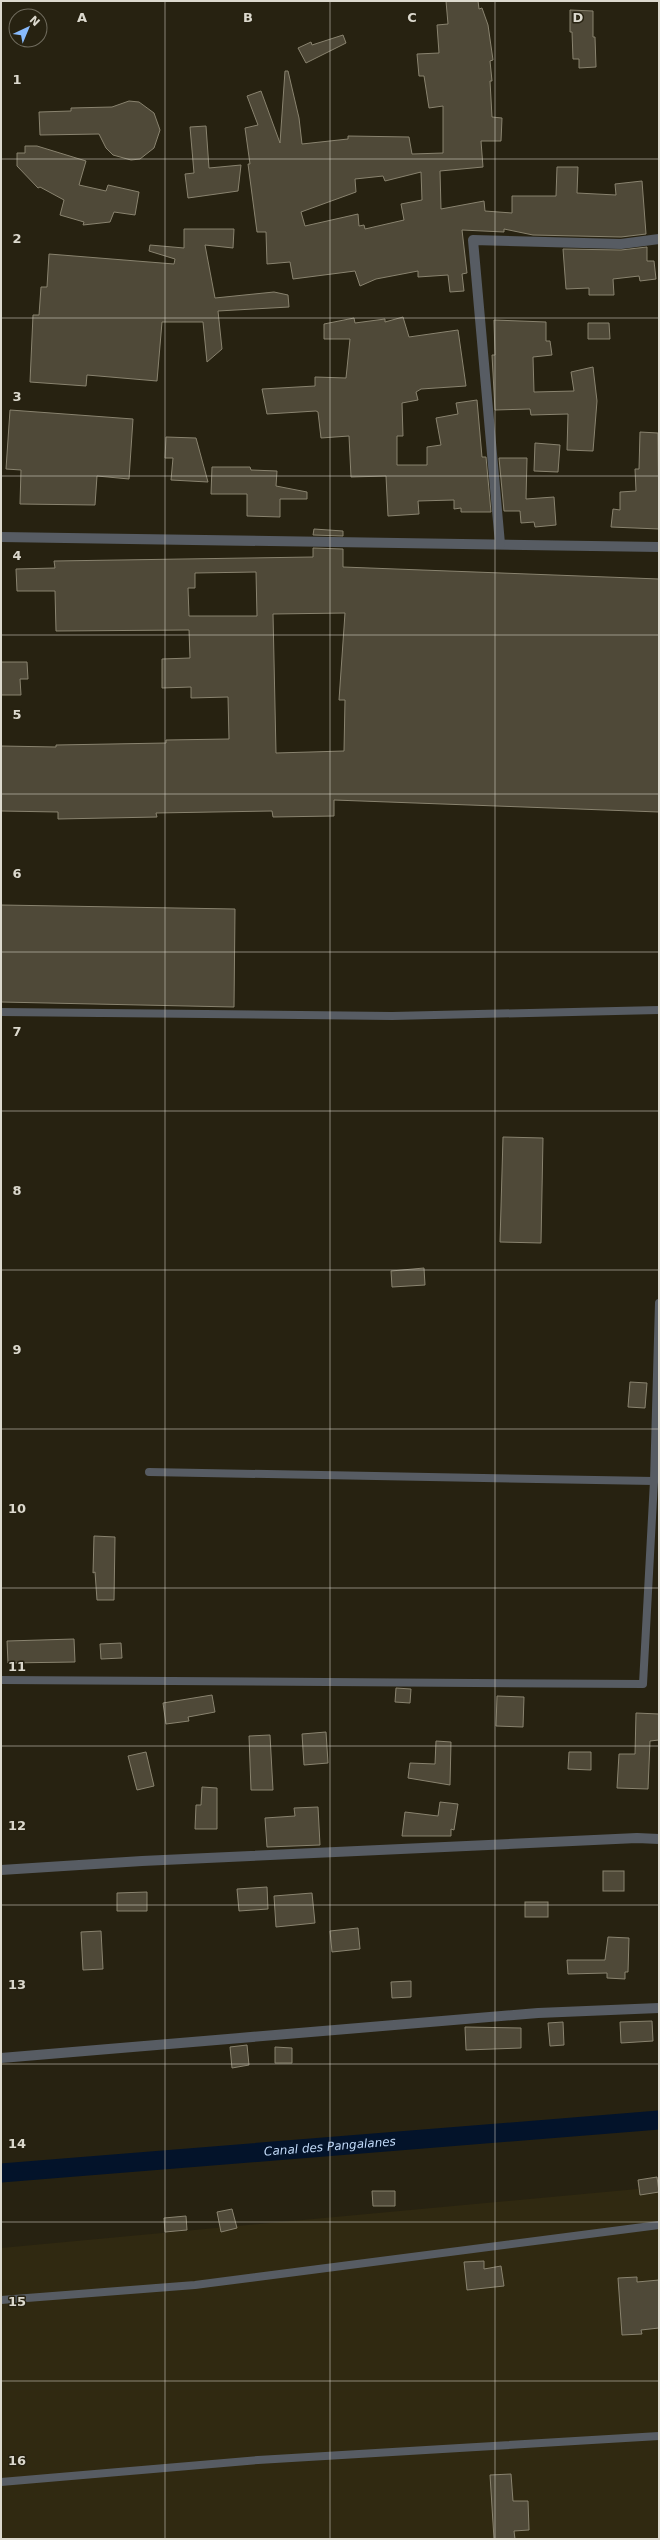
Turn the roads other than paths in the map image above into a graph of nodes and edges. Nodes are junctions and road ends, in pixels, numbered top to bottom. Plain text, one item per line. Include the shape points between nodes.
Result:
1 (659, 239) edge
2 (1, 537) edge
3 (500, 544) junction
4 (659, 547) edge
5 (659, 1010) edge
6 (1, 1012) edge
7 (659, 1302) edge
8 (149, 1472) dead end
9 (654, 1481) junction
10 (1, 1680) edge
11 (659, 1839) edge
12 (1, 1870) edge
13 (659, 2008) edge
14 (1, 2058) edge
15 (659, 2225) edge
16 (1, 2300) edge
17 (659, 2436) edge
18 (1, 2482) edge

1 - 3 street via 621,244 473,240
2 - 3 street
3 - 4 street
5 - 6 lane via 392,1016
7 - 9 lane
8 - 9 lane
9 - 10 lane via 643,1684
11 - 12 street
13 - 14 street via 538,2013
15 - 16 lane via 195,2286
17 - 18 lane via 250,2461

